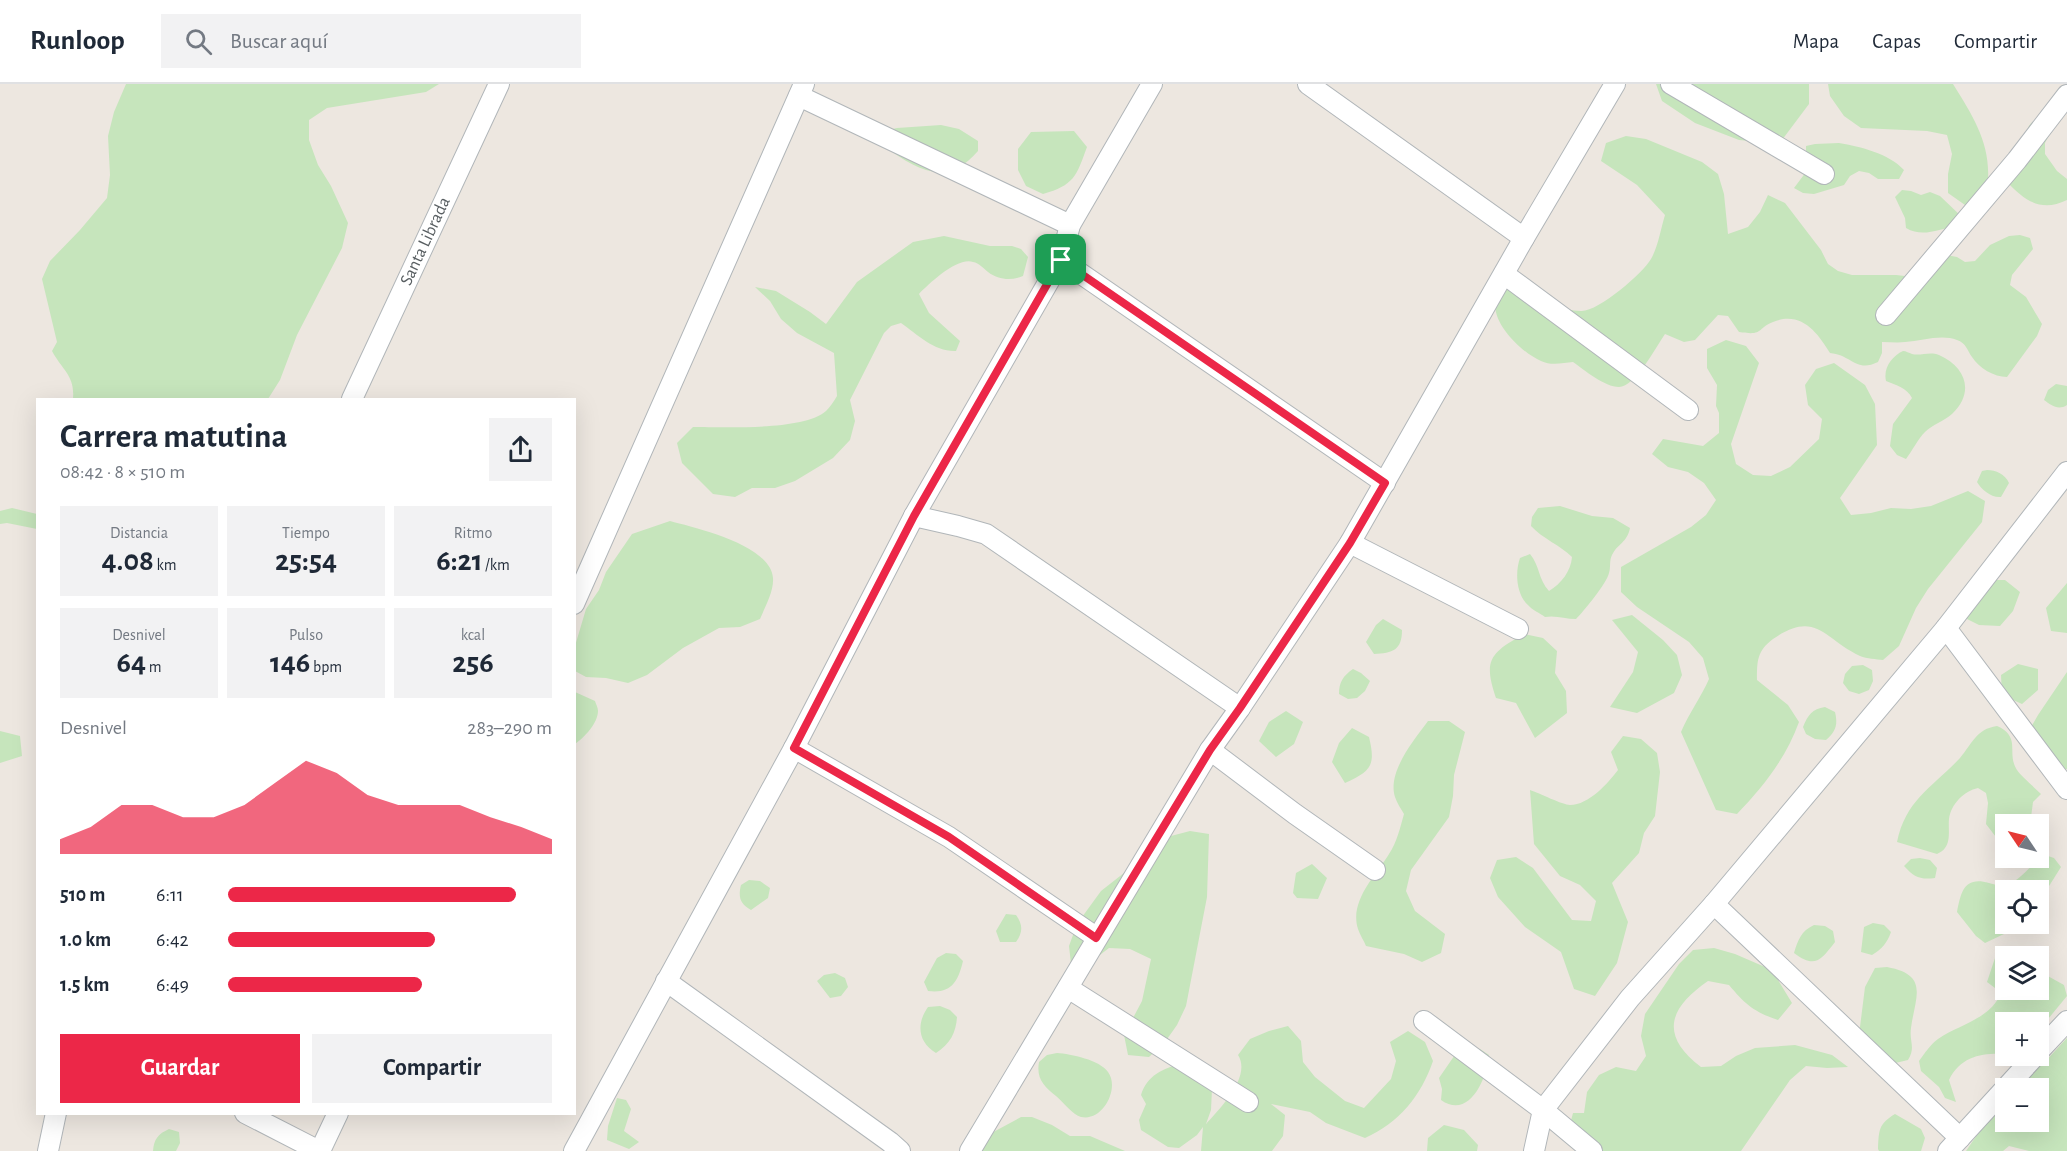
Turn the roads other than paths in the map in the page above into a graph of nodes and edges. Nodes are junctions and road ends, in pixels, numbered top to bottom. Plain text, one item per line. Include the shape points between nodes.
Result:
1 (500, 84) edge
2 (1152, 84) edge
3 (1308, 84) edge
4 (1615, 84) edge
5 (1671, 84) edge
6 (801, 90) edge
7 (2067, 95) edge
8 (1824, 174) dead end
9 (1070, 225) junction
10 (1524, 238) junction
11 (1061, 260) junction
12 (1504, 273) junction
13 (1886, 315) dead end
14 (352, 398) edge
15 (1688, 410) dead end
16 (2067, 472) edge
17 (1385, 483) junction
18 (914, 516) junction
19 (1350, 543) junction
20 (576, 599) edge
21 (1946, 628) junction
22 (1518, 629) dead end
23 (1240, 708) junction
24 (794, 748) junction
25 (1210, 750) junction
26 (2067, 789) edge
27 (1376, 870) dead end
28 (1714, 904) junction
29 (1096, 938) junction
30 (666, 981) junction
31 (1068, 988) junction
32 (2067, 1021) edge
33 (1424, 1022) dead end
34 (2049, 1040) edge
35 (2026, 1066) edge
36 (1248, 1102) dead end
37 (1543, 1110) junction
38 (56, 1115) edge
39 (248, 1115) edge
40 (337, 1115) edge
41 (1954, 1145) edge
42 (48, 1151) edge
43 (319, 1151) edge
44 (574, 1151) edge
45 (900, 1151) edge
46 (970, 1151) edge
47 (1534, 1151) edge
48 (1592, 1151) edge

1 - 14 street, Santa Librada
2 - 9 street
3 - 10 street
4 - 10 street
5 - 8 street
6 - 9 street
6 - 20 street
7 - 13 street
9 - 11 street
10 - 12 street
11 - 17 street
11 - 18 street
12 - 15 street
12 - 17 street
16 - 21 street
17 - 19 street
18 - 23 street via 986,534
18 - 24 street
19 - 22 street
19 - 23 street
21 - 26 street
21 - 28 street
23 - 25 street
24 - 29 street via 949,837
24 - 30 street
25 - 27 street
25 - 29 street
28 - 37 street via 1630,998
28 - 41 street
29 - 31 street
30 - 44 street
30 - 45 street
31 - 36 street
31 - 46 street
32 - 34 street
33 - 37 street
35 - 41 street
37 - 47 street
37 - 48 street
38 - 42 street
39 - 43 street
40 - 43 street

